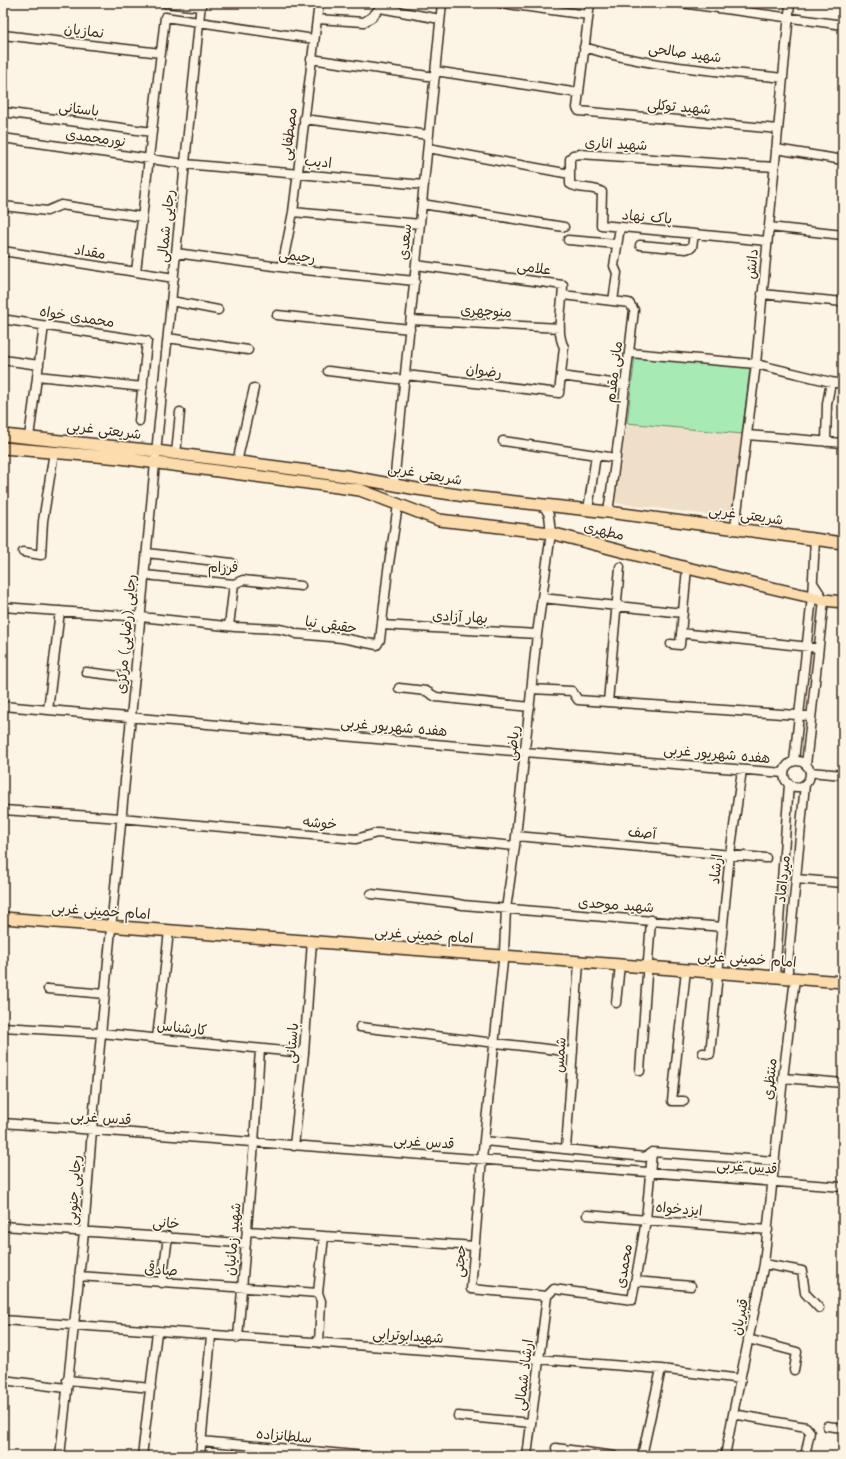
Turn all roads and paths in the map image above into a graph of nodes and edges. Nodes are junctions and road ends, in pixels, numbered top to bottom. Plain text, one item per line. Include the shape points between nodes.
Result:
1 (165, 3) edge
2 (319, 3) edge
3 (442, 3) edge
4 (500, 3) edge
5 (590, 3) edge
6 (681, 3) edge
7 (790, 3) edge
8 (201, 5) edge
9 (588, 15) junction
10 (789, 18) junction
11 (317, 19) junction
12 (440, 19) junction
13 (200, 21) junction
14 (843, 25) edge
15 (3, 35) edge
16 (314, 39) junction
17 (584, 47) junction
18 (161, 53) junction
19 (311, 59) junction
20 (435, 74) junction
21 (783, 78) junction
22 (579, 93) junction
23 (3, 112) edge
24 (304, 119) junction
25 (778, 129) junction
26 (152, 132) junction
27 (429, 135) junction
28 (3, 138) edge
29 (428, 148) junction
30 (776, 150) junction
31 (149, 158) junction
32 (843, 160) edge
33 (185, 164) junction
34 (774, 167) junction
35 (296, 174) junction
36 (570, 174) junction
37 (424, 185) junction
38 (422, 204) junction
39 (3, 206) edge
40 (292, 212) junction
41 (142, 217) junction
42 (420, 224) junction
43 (564, 227) dead end
44 (620, 227) junction
45 (769, 227) junction
46 (694, 234) junction
47 (843, 235) edge
48 (568, 240) dead end
49 (767, 241) junction
50 (617, 244) junction
51 (640, 245) dead end
52 (3, 251) edge
53 (176, 253) junction
54 (416, 265) junction
55 (282, 267) junction
56 (136, 272) junction
57 (174, 278) junction
58 (415, 281) junction
59 (762, 294) junction
60 (563, 295) junction
61 (612, 301) junction
62 (172, 302) junction
63 (843, 302) edge
64 (218, 310) dead end
65 (277, 315) dead end
66 (411, 320) junction
67 (3, 322) edge
68 (44, 326) junction
69 (560, 328) junction
70 (410, 329) junction
71 (168, 338) junction
72 (248, 350) dead end
73 (630, 352) junction
74 (3, 360) edge
75 (756, 364) junction
76 (39, 365) junction
77 (328, 371) dead end
78 (37, 376) junction
79 (561, 376) junction
80 (405, 377) junction
81 (831, 382) junction
82 (843, 384) edge
83 (626, 385) junction
84 (143, 387) junction
85 (254, 388) dead end
86 (559, 393) joint
87 (180, 412) dead end
88 (139, 421) dead end
89 (3, 435) edge
90 (747, 435) junction
91 (29, 438) junction
92 (503, 441) dead end
93 (826, 442) junction
94 (843, 443) edge
95 (3, 448) edge
96 (156, 451) junction
97 (54, 452) junction
98 (176, 454) junction
99 (596, 454) junction
100 (616, 458) junction
101 (237, 462) junction
102 (154, 463) junction
103 (394, 484) junction
104 (360, 490) joint
105 (539, 504) junction
106 (398, 505) junction
107 (562, 507) junction
108 (588, 510) junction
109 (608, 512) junction
110 (735, 528) junction
111 (550, 532) junction
112 (815, 539) junction
113 (843, 543) edge
114 (24, 552) dead end
115 (147, 553) junction
116 (232, 563) dead end
117 (620, 567) dead end
118 (687, 568) junction
119 (145, 575) junction
120 (813, 583) junction
121 (234, 584) junction
122 (301, 586) dead end
123 (812, 597) junction
124 (542, 598) junction
125 (824, 600) junction
126 (843, 602) edge
127 (616, 606) junction
128 (3, 607) edge
129 (60, 611) junction
130 (683, 613) junction
131 (141, 617) junction
132 (382, 625) junction
133 (229, 626) junction
134 (681, 633) junction
135 (537, 634) junction
136 (671, 644) dead end
137 (806, 646) junction
138 (818, 648) junction
139 (86, 672) dead end
140 (135, 678) junction
141 (399, 688) dead end
142 (531, 689) junction
143 (608, 702) junction
144 (3, 706) edge
145 (530, 706) junction
146 (48, 710) junction
147 (799, 715) junction
148 (811, 716) junction
149 (131, 717) junction
150 (525, 752) junction
151 (794, 761) junction
152 (808, 768) junction
153 (742, 770) junction
154 (784, 773) junction
155 (843, 775) edge
156 (789, 784) junction
157 (805, 784) junction
158 (3, 810) edge
159 (121, 818) junction
160 (516, 836) junction
161 (515, 846) junction
162 (730, 854) junction
163 (766, 858) dead end
164 (796, 879) junction
165 (843, 883) edge
166 (371, 894) dead end
167 (506, 909) junction
168 (3, 918) edge
169 (651, 920) junction
170 (111, 926) junction
171 (723, 927) junction
172 (169, 931) junction
173 (312, 941) junction
174 (504, 956) junction
175 (579, 962) junction
176 (620, 965) junction
177 (647, 967) junction
178 (686, 970) junction
179 (718, 972) junction
180 (775, 976) junction
181 (792, 978) junction
182 (843, 982) edge
183 (48, 989) dead end
184 (105, 994) junction
185 (616, 1003) dead end
186 (3, 1027) edge
187 (360, 1028) dead end
188 (101, 1033) junction
189 (157, 1038) junction
190 (494, 1042) junction
191 (260, 1049) junction
192 (573, 1052) junction
193 (304, 1053) junction
194 (703, 1053) dead end
195 (640, 1071) dead end
196 (783, 1078) junction
197 (843, 1083) edge
198 (684, 1101) dead end
199 (3, 1123) edge
200 (92, 1130) junction
201 (254, 1142) junction
202 (484, 1142) junction
203 (294, 1146) junction
204 (566, 1149) junction
205 (652, 1152) junction
206 (482, 1159) junction
207 (775, 1161) junction
208 (649, 1172) junction
209 (773, 1182) junction
210 (843, 1187) edge
211 (587, 1215) dead end
212 (646, 1220) junction
213 (3, 1226) edge
214 (768, 1230) junction
215 (247, 1231) junction
216 (84, 1232) junction
217 (168, 1236) junction
218 (324, 1236) junction
219 (246, 1244) junction
220 (475, 1246) junction
221 (764, 1264) junction
222 (79, 1276) junction
223 (635, 1281) junction
224 (162, 1283) junction
225 (691, 1286) dead end
226 (242, 1288) junction
227 (318, 1293) junction
228 (547, 1296) junction
229 (819, 1308) dead end
230 (3, 1320) edge
231 (73, 1326) junction
232 (157, 1332) junction
233 (211, 1336) junction
234 (238, 1338) junction
235 (748, 1339) junction
236 (319, 1343) junction
237 (539, 1359) junction
238 (661, 1369) junction
239 (794, 1370) dead end
240 (741, 1379) junction
241 (3, 1380) edge
242 (67, 1384) junction
243 (151, 1388) junction
244 (733, 1414) junction
245 (458, 1416) dead end
246 (531, 1423) junction
247 (827, 1426) dead end
248 (843, 1428) edge
249 (201, 1441) junction
250 (556, 1448) dead end
251 (303, 1453) edge
252 (587, 1454) edge
253 (60, 1456) edge
254 (142, 1456) edge
255 (200, 1456) edge
256 (366, 1456) edge
257 (527, 1456) edge
258 (614, 1456) edge
259 (642, 1456) edge
260 (725, 1456) edge
261 (805, 1456) edge

1 - 8 street
2 - 11 street, مصطفایی
3 - 12 street, سعدی
4 - 9 street
5 - 9 street
6 - 10 street
7 - 10 street, دانش
8 - 13 street, رجایی شمالی
9 - 17 street
10 - 14 street
10 - 21 street, دانش
11 - 12 street via 364,22 380,8
11 - 16 street, مصطفایی
12 - 20 street, سعدی
13 - 16 street
13 - 18 street via 165,17
13 - 33 street, رجایی شمالی
15 - 18 street, نمازیان
16 - 19 street, مصطفایی
17 - 21 street, شهید صالحی via 646,62
17 - 22 street
18 - 26 street
19 - 20 street
19 - 24 street, مصطفایی
20 - 22 street
20 - 27 street, سعدی
21 - 25 street, دانش
22 - 25 street, شهید توکلی via 577,110
23 - 26 street, باستانی
24 - 27 street
24 - 35 street, مصطفایی
25 - 30 street, دانش
26 - 31 street
27 - 29 street, سعدی
28 - 31 street, نورمحمدی
29 - 36 street
29 - 37 street, سعدی
30 - 32 street
30 - 34 street, دانش
31 - 33 street, نورمحمدی
31 - 41 street
33 - 35 street, ادیب
33 - 53 street, رجایی شمالی
34 - 36 street, شهید اناری via 580,154 573,155 570,159
34 - 45 street, دانش
35 - 37 street, ادیب
35 - 40 street, مصطفایی
36 - 44 street, پاک نهاد via 570,184 574,187 597,189 602,192 601,226
37 - 38 street, سعدی
38 - 42 street, سعدی
38 - 43 street
39 - 41 street via 47,210 61,205
40 - 42 street
40 - 55 street, مصطفایی
41 - 56 street
42 - 54 street, سعدی
44 - 46 street, پاک نهاد
44 - 50 street
45 - 47 street
45 - 49 street, دانش
46 - 49 street, پاک نهاد
46 - 51 street via 692,247 686,249
48 - 50 street
49 - 59 street, دانش
50 - 61 street via 614,266 617,273
52 - 56 street, مقداد
53 - 55 street, رحیمی
53 - 57 street, رجایی شمالی
54 - 58 street, سعدی
54 - 60 street, علامی via 563,285
55 - 58 street, رحیمی
56 - 57 street, مقداد
57 - 62 street, رجایی شمالی
58 - 66 street, سعدی
59 - 63 street
59 - 75 street, دانش
60 - 61 street, مانی مقدم
60 - 69 street, علامی
61 - 73 street, مانی مقدم via 629,303 634,310
62 - 64 street
62 - 71 street, رجایی شمالی
65 - 70 street
66 - 69 street, منوچهری
66 - 70 street, سعدی
67 - 68 street, محمدی خواه via 8,320
68 - 76 street
68 - 84 street, محمدی خواه via 147,341
69 - 79 street, علامی via 560,341 564,347
70 - 80 street, سعدی
71 - 72 street
71 - 96 street, رجایی شمالی
73 - 75 street
73 - 83 street, مانی مقدم
74 - 76 street
75 - 81 street
75 - 90 street, دانش
76 - 78 street
77 - 80 street, رضوان
78 - 84 street
78 - 91 street
79 - 83 street
79 - 86 street, علامی
80 - 86 street, رضوان
80 - 103 street, سعدی
81 - 82 street
81 - 93 street via 827,404
83 - 100 street, مانی مقدم
84 - 88 street
85 - 101 street
87 - 98 street
89 - 91 main road, شریعتی غربی
90 - 93 street
90 - 110 street, دانش
91 - 96 main road, شریعتی غربی
92 - 99 street
93 - 94 street
95 - 97 main road, شریعتی غربی
96 - 98 main road, شریعتی غربی
96 - 102 street, رجایی (رضایی) مرکزی
97 - 102 main road, شریعتی غربی
97 - 114 street via 43,521 41,554
98 - 101 main road, شریعتی غربی
99 - 100 street
99 - 108 street
100 - 109 street, مانی مقدم
101 - 103 main road, شریعتی غربی
102 - 104 main road, شریعتی غربی
102 - 115 street, رجایی (رضایی) مرکزی
103 - 105 main road, شریعتی غربی via 472,497
104 - 106 main road, مطهری
105 - 107 main road, شریعتی غربی
105 - 111 street via 549,515
106 - 111 main road, مطهری via 439,520
106 - 132 street, حقیقی نیا
107 - 108 main road, شریعتی غربی
107 - 111 street via 553,517 556,532
108 - 109 main road, شریعتی غربی
109 - 110 main road, شریعتی غربی
110 - 112 main road, شریعتی غربی
111 - 118 main road, مطهری
111 - 124 street, ریاضی
112 - 113 main road, شریعتی غربی
112 - 120 street
115 - 116 street
115 - 119 street, رجایی (رضایی) مرکزی
117 - 127 street
118 - 123 main road, مطهری
118 - 130 street
119 - 121 street, فرزام
119 - 131 street, رجایی (رضایی) مرکزی
120 - 123 street
120 - 125 street
121 - 122 street, فرزام via 243,580
121 - 133 street
123 - 125 main road, مطهری
123 - 137 street
124 - 127 street
124 - 135 street, ریاضی
125 - 126 main road, مطهری
125 - 138 street
127 - 130 street
127 - 143 street
128 - 129 street, حقیقی نیا
129 - 131 street, حقیقی نیا
129 - 146 street
130 - 134 street
131 - 133 street, حقیقی نیا
131 - 140 street, رجایی (رضایی) مرکزی
132 - 133 street, حقیقی نیا via 380,640 376,645 289,631
132 - 135 street, بهار آزادی
134 - 136 street via 680,645
134 - 137 street
135 - 142 street, ریاضی
137 - 138 street
137 - 147 street
138 - 148 street
139 - 140 street
140 - 149 street, رجایی (رضایی) مرکزی
141 - 145 street via 426,691 436,697
142 - 143 street via 572,691 578,700
142 - 145 street, ریاضی
143 - 147 street
144 - 146 street, هفده شهریور غربی
145 - 150 street, ریاضی
146 - 149 street, هفده شهریور غربی
147 - 148 street
147 - 151 street
148 - 152 street
149 - 150 street, هفده شهریور غربی
149 - 159 street, رجایی (رضایی) مرکزی
150 - 153 street, هفده شهریور غربی
150 - 160 street, ریاضی
151 - 152 street via 802,762
151 - 154 street via 787,765
152 - 155 street
152 - 157 street via 808,780
153 - 154 street, هفده شهریور غربی
153 - 162 street, ارشاد
154 - 156 street
156 - 157 street via 797,787
156 - 180 street, میرداماد
157 - 164 street, میرداماد
158 - 159 street, خوشه
159 - 161 street, خوشه via 356,839 377,833
159 - 170 street, رجایی (رضایی) مرکزی
160 - 161 street, ریاضی
160 - 162 street, آصف
161 - 167 street, ریاضی
162 - 163 street, آصف
162 - 171 street, ارشاد
164 - 165 street
164 - 181 street, میرداماد via 788,963
166 - 167 street, شهید موحدی
167 - 169 street, شهید موحدی
167 - 174 street, ریاضی
168 - 170 main road, امام خمینی غربی
169 - 171 street, شهید موحدی
169 - 177 street
170 - 172 main road, امام خمینی غربی
170 - 184 street, رجایی جنوبی
171 - 179 street, ارشاد
172 - 173 main road, امام خمینی غربی
172 - 189 street
173 - 174 main road, امام خمینی غربی
173 - 193 street, باستانی
174 - 175 main road, امام خمینی غربی
174 - 190 street, ریاضی
175 - 176 main road, امام خمینی غربی
175 - 192 street, شمس
176 - 177 main road, امام خمینی غربی
176 - 185 street
177 - 178 main road, امام خمینی غربی
177 - 195 street
178 - 179 main road, امام خمینی غربی
178 - 198 street via 672,1101
179 - 180 main road, امام خمینی غربی
179 - 194 street, ارشاد via 710,1054
180 - 181 main road, امام خمینی غربی
181 - 182 main road, امام خمینی غربی
181 - 196 street, منتظری
183 - 184 street
184 - 188 street, رجایی جنوبی
186 - 188 street, کارشناس
187 - 190 street
188 - 189 street, کارشناس
188 - 200 street, رجایی جنوبی
189 - 191 street, کارشناس
190 - 192 street
190 - 202 street, حجتی
191 - 193 street, کارشناس
191 - 201 street
192 - 204 street, شمس
193 - 203 street, باستانی
196 - 197 street
196 - 207 street, منتظری
199 - 200 street, قدس غربی
200 - 201 street, قدس غربی
200 - 216 street, رجایی جنوبی
201 - 203 street, قدس غربی
201 - 215 street, شهید زمانیان
202 - 204 street
202 - 206 street, حجتی
203 - 206 street, قدس غربی
204 - 205 street via 646,1157
205 - 207 street
205 - 208 street, محمدی
206 - 208 street, قدس غربی
206 - 220 street, حجتی
207 - 209 street, منتظری
208 - 209 street, قدس غربی
208 - 212 street, محمدی
209 - 210 street, قدس غربی
209 - 214 street, قنبریان
211 - 212 street, ایزدخواه
212 - 214 street, ایزدخواه
212 - 223 street, محمدی
213 - 216 street
214 - 221 street, قنبریان
215 - 218 street
215 - 219 street, شهید زمانیان
216 - 217 street, خانی
216 - 222 street, رجایی جنوبی
217 - 219 street, خانی
217 - 224 street
218 - 220 street
218 - 227 street
219 - 226 street, شهید زمانیان
220 - 228 street, حجتی via 471,1290
221 - 229 street via 802,1271 806,1293
221 - 235 street, قنبریان
222 - 224 street, صادقی
222 - 231 street, رجایی جنوبی
223 - 225 street
223 - 228 street, محمدی via 632,1300 554,1289
224 - 226 street, صادقی
226 - 227 street, صادقی
226 - 234 street, شهید زمانیان
227 - 236 street via 321,1301
228 - 237 street, ارشاد شمالی
230 - 231 street, شهیدابوترابی
231 - 232 street, شهیدابوترابی
231 - 242 street, رجایی جنوبی
232 - 233 street, شهیدابوترابی
232 - 243 street
233 - 234 street, شهیدابوترابی
233 - 249 street
234 - 236 street, شهیدابوترابی
235 - 239 street via 797,1352
235 - 240 street, قنبریان
236 - 237 street, شهیدابوترابی
237 - 238 street, شهیدابوترابی
237 - 246 street, ارشاد شمالی
238 - 240 street, شهیدابوترابی
238 - 259 street
240 - 244 street, قنبریان
241 - 242 street
242 - 243 street
242 - 253 street, رجایی جنوبی
243 - 254 street
244 - 260 street, قنبریان
244 - 261 street via 806,1426 810,1432
245 - 246 street
246 - 257 street, ارشاد شمالی
247 - 248 street
249 - 251 street, سلطانزاده
249 - 255 street
250 - 252 street
251 - 256 street, سلطانزاده
252 - 258 street

